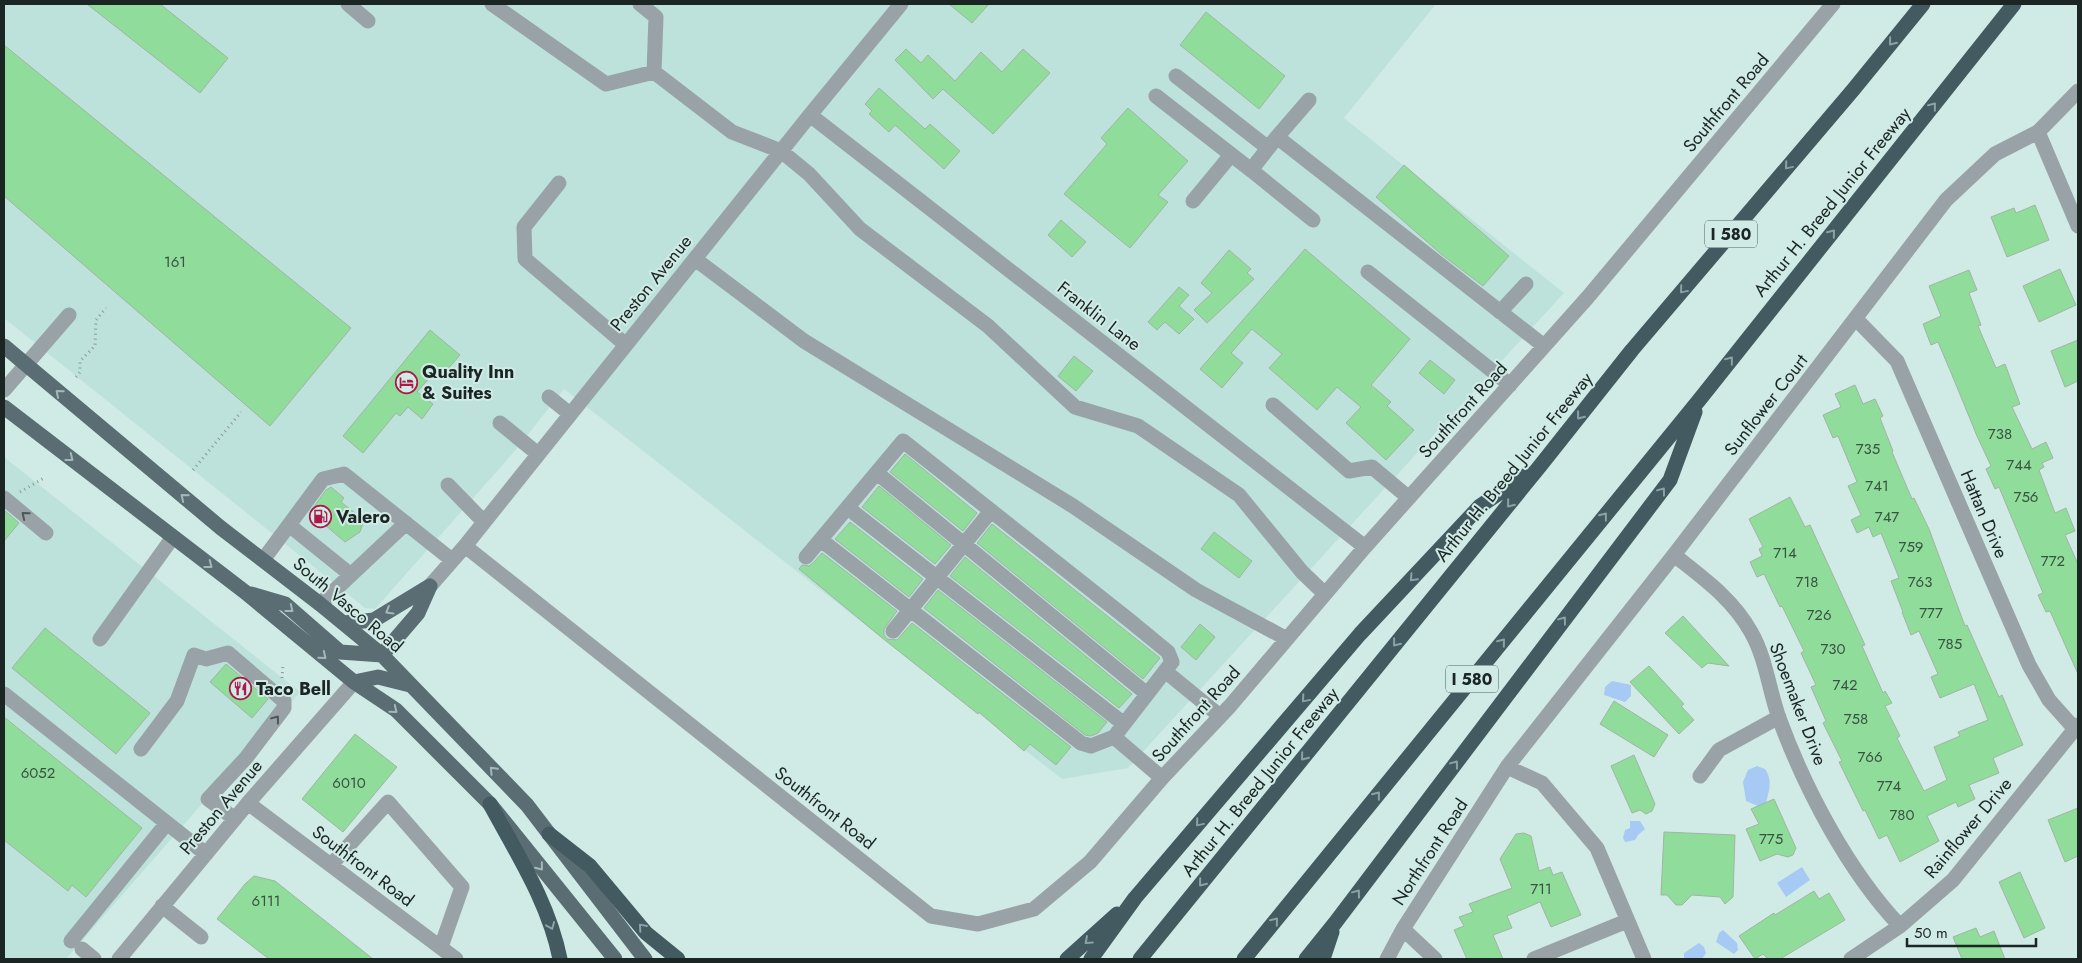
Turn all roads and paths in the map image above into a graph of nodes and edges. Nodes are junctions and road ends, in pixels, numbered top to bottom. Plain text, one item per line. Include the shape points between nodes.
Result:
1 (348, 4) edge
2 (492, 4) edge
3 (640, 4) edge
4 (901, 4) edge
5 (1833, 4) edge
6 (1923, 4) edge
7 (2014, 4) edge
8 (368, 21) dead end
9 (654, 72) junction
10 (1176, 76) dead end
11 (2078, 91) edge
12 (1156, 96) dead end
13 (1309, 100) dead end
14 (810, 115) junction
15 (2038, 132) junction
16 (1273, 143) junction
17 (781, 151) junction
18 (1232, 155) junction
19 (1251, 170) junction
20 (559, 183) dead end
21 (1193, 200) dead end
22 (1313, 220) dead end
23 (2078, 226) edge
24 (695, 259) junction
25 (1368, 272) dead end
26 (1526, 284) dead end
27 (106, 308) dead end
28 (1500, 312) junction
29 (69, 315) dead end
30 (1856, 319) junction
31 (626, 345) junction
32 (4, 346) edge
33 (1544, 346) junction
34 (26, 365) junction
35 (76, 377) dead end
36 (1510, 385) junction
37 (4, 390) edge
38 (549, 397) dead end
39 (1700, 398) junction
40 (1272, 405) dead end
41 (4, 407) edge
42 (241, 412) dead end
43 (570, 414) junction
44 (500, 423) dead end
45 (538, 454) junction
46 (1540, 466) junction
47 (193, 470) dead end
48 (877, 473) junction
49 (44, 478) dead end
50 (448, 485) dead end
51 (1409, 498) junction
52 (7, 501) edge
53 (848, 508) junction
54 (991, 511) junction
55 (484, 522) junction
56 (406, 523) junction
57 (289, 525) junction
58 (46, 533) dead end
59 (173, 537) junction
60 (821, 540) junction
61 (964, 544) junction
62 (465, 546) junction
63 (1365, 547) junction
64 (1674, 556) junction
65 (806, 557) dead end
66 (263, 560) junction
67 (452, 560) junction
68 (351, 575) junction
69 (936, 578) junction
70 (430, 586) junction
71 (245, 592) junction
72 (1325, 594) junction
73 (320, 604) junction
74 (910, 610) junction
75 (344, 623) junction
76 (893, 631) dead end
77 (100, 639) dead end
78 (1287, 639) junction
79 (382, 655) junction
80 (1165, 671) junction
81 (354, 682) junction
82 (410, 685) junction
83 (4, 694) edge
84 (1148, 694) junction
85 (1220, 716) junction
86 (1779, 717) junction
87 (1124, 724) junction
88 (2076, 727) edge
89 (1114, 737) junction
90 (141, 749) dead end
91 (1507, 767) junction
92 (1700, 776) dead end
93 (1162, 778) junction
94 (248, 803) junction
95 (490, 804) junction
96 (235, 819) junction
97 (167, 823) junction
98 (549, 834) junction
99 (206, 854) junction
100 (331, 865) junction
101 (1135, 898) junction
102 (162, 906) junction
103 (1627, 921) junction
104 (1335, 923) junction
105 (1900, 926) junction
106 (1403, 929) junction
107 (201, 937) dead end
108 (441, 947) junction
109 (122, 958) edge
110 (94, 959) edge
111 (456, 959) edge
112 (560, 959) edge
113 (615, 959) edge
114 (645, 959) edge
115 (678, 959) edge
116 (1068, 959) edge
117 (1091, 959) edge
118 (1140, 959) edge
119 (1244, 959) edge
120 (1306, 959) edge
121 (1323, 959) edge
122 (1387, 959) edge
123 (1435, 959) edge
124 (1534, 959) edge
125 (1644, 959) edge
126 (1850, 959) edge

1 - 8 street
2 - 9 street via 606,84
3 - 9 street via 656,17
4 - 14 street, Preston Avenue
5 - 33 street, Southfront Road via 1588,298
6 -> 46 highway, Arthur H. Breed Junior Freeway / I 580 via 1632,350
39 -> 7 highway, Arthur H. Breed Junior Freeway / I 580
9 - 17 street via 732,132
10 - 16 street
11 - 15 street, Sunflower Court
12 - 18 street
13 - 16 street
14 - 17 street, Preston Avenue
14 - 63 street, Franklin Lane
15 - 23 street
15 - 30 street, Sunflower Court via 1995,154 1946,200
16 - 19 street
16 - 28 street
17 - 24 street, Preston Avenue
17 - 72 street via 809,174 860,229 988,326 1076,407 1138,426 1239,496 1302,572
18 - 19 street
18 - 21 street
19 - 22 street
20 - 31 street via 524,227 525,259
24 - 31 street, Preston Avenue
24 - 78 street via 804,341 1073,506 1196,590
25 - 36 street
26 - 28 street
27 - 35 path via 96,320 95,346 80,361 80,372
28 - 33 street
29 - 34 street
30 - 64 street, Sunflower Court
30 - 88 street, Hattan Drive via 1898,360 2029,665 2049,700
31 - 43 street, Preston Avenue
32 - 34 main road, South Vasco Road
33 - 36 street, Southfront Road
34 - 37 street
66 -> 34 main road, South Vasco Road
36 - 51 street, Southfront Road
38 - 43 street
104 -> 39 highway via 1670,480
119 -> 39 highway, Arthur H. Breed Junior Freeway / I 580
40 - 51 street via 1350,471 1372,467
41 -> 59 main road
42 - 47 path
43 - 45 street, Preston Avenue
44 - 45 street
45 - 55 street, Preston Avenue
46 -> 101 highway via 1480,506 1360,634
46 -> 118 highway, Arthur H. Breed Junior Freeway / I 580
48 - 53 street
48 - 54 street via 903,441
48 - 61 street
49 - 52 path
50 - 55 street
51 - 63 street, Southfront Road
58 -> 52 street
53 - 60 street
53 - 69 street
54 - 61 street
54 - 80 street via 1168,652 1172,662
55 - 62 street, Preston Avenue
56 - 57 street via 344,474 323,479
56 - 67 street
56 - 68 street
57 - 66 street
57 - 68 street
59 -> 71 main road
59 - 77 street
60 - 65 street
60 - 74 street
61 - 69 street
61 - 84 street
62 - 67 street, Preston Avenue
62 - 93 street, Southfront Road via 931,916 978,924 1034,909 1090,862
63 - 72 street, Southfront Road
64 - 86 street, Shoemaker Drive via 1723,594 1751,632
64 - 91 street, Sunflower Court
66 - 73 main road, South Vasco Road
67 - 70 street, Preston Avenue
68 - 73 street
69 - 74 street
69 - 87 street
70 -> 75 main road via 374,620
70 - 79 main road via 418,613
71 -> 79 main road via 285,604 340,652
71 -> 81 main road
72 - 78 street, Southfront Road
73 - 75 main road, South Vasco Road
74 - 76 street
74 - 89 street via 1081,743 1091,746
75 - 79 main road, South Vasco Road
78 - 85 street, Southfront Road
79 - 82 main road, South Vasco Road
80 - 84 street
80 - 85 street
81 - 82 main road via 378,677
81 - 94 street, Preston Avenue
81 -> 95 main road via 396,710
98 -> 82 main road, South Vasco Road via 527,805
83 - 97 street
84 - 87 street
85 - 93 street, Southfront Road
86 - 92 street via 1719,750
86 - 105 street, Shoemaker Drive via 1833,834 1883,909
87 - 89 street
88 - 105 street, Rainflower Drive via 1953,880
89 - 93 street
96 -> 90 street via 208,799 246,758 284,708 284,701 228,653 206,659 194,655 177,701
91 - 103 street via 1542,784 1597,848
91 - 106 street, Northfront Road
94 - 96 street, Preston Avenue
94 - 100 street, Southfront Road
95 -> 112 highway via 534,884 557,942
95 -> 113 main road
96 - 99 street, Preston Avenue
97 - 99 street
97 - 110 street via 76,945
98 - 114 main road, South Vasco Road
115 -> 98 highway via 646,932 590,866
99 - 102 street, Preston Avenue
100 - 108 street, Southfront Road
100 - 108 street via 388,802 462,887
101 -> 116 highway
101 - 117 highway
102 - 107 street
102 - 109 street, Preston Avenue
103 - 124 street
103 - 125 street
104 - 120 highway
104 - 121 highway
105 - 126 street, Rainflower Drive
106 - 122 street, Northfront Road
106 - 123 street
108 - 111 street, Southfront Road

